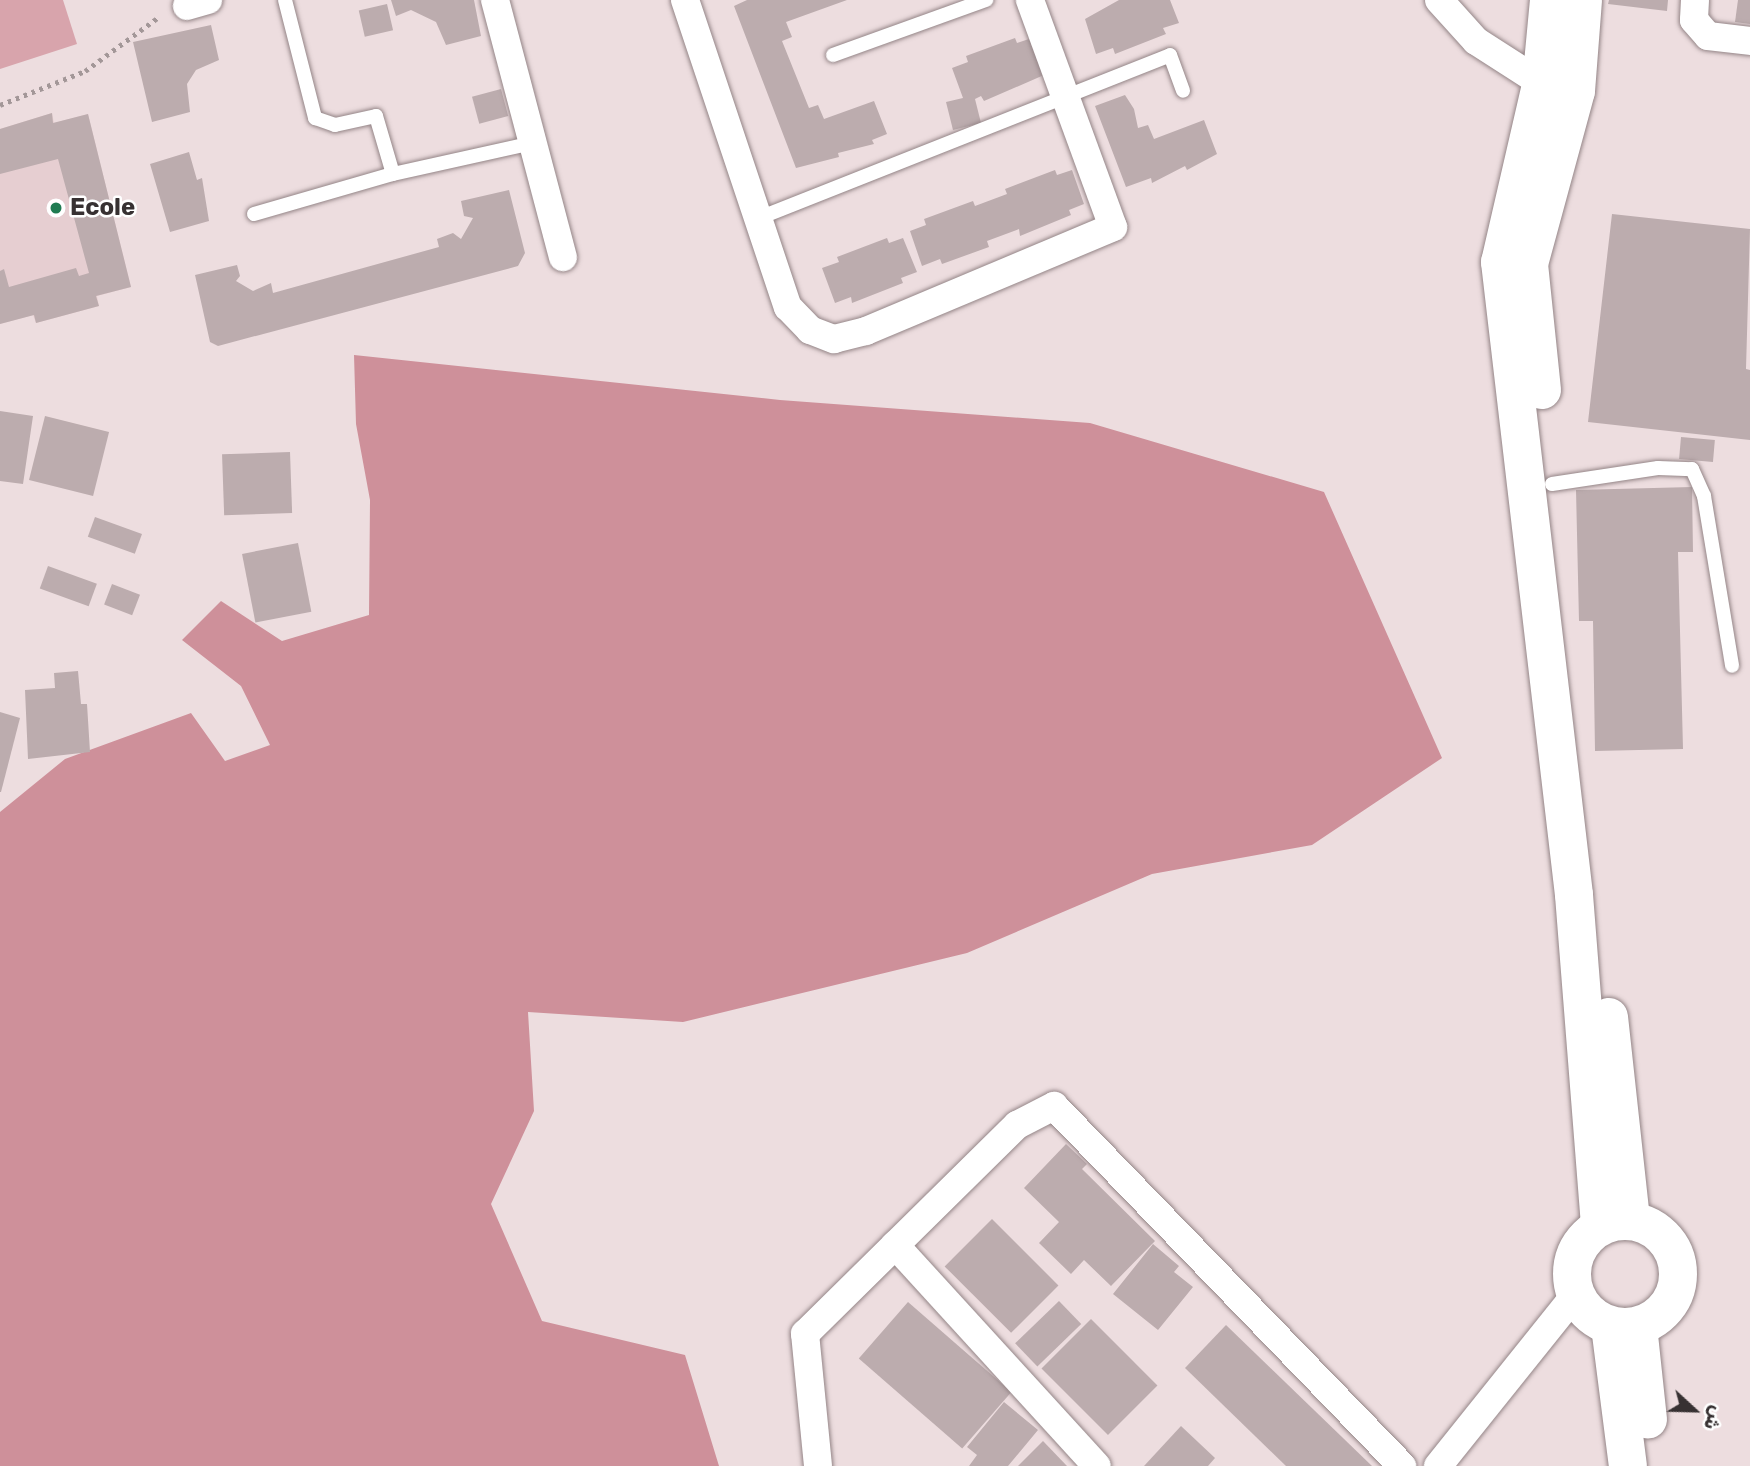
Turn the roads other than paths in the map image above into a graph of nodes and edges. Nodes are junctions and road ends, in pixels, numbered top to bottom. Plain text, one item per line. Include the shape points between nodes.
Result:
1 (285, 0) edge
2 (495, 0) edge
3 (685, 0) edge
4 (986, 0) edge
5 (1030, 0) edge
6 (1439, 0) edge
7 (1549, 0) edge
8 (1583, 0) edge
9 (1695, 0) edge
10 (1750, 41) edge
11 (833, 55) dead end
12 (1183, 91) dead end
13 (1557, 93) junction
14 (1065, 95) junction
15 (533, 143) junction
16 (393, 174) junction
17 (254, 214) dead end
18 (759, 218) junction
19 (563, 257) dead end
20 (1552, 484) junction
21 (1731, 666) dead end
22 (1615, 1223) junction
23 (895, 1245) junction
24 (1575, 1295) junction
25 (1624, 1326) junction
26 (818, 1466) edge
27 (1097, 1466) edge
28 (1402, 1466) edge
29 (1438, 1466) edge
30 (1628, 1466) edge
31 (1653, 1466) edge

1 - 16 lane via 315,118 335,125 376,116
2 - 15 street
3 - 18 street
4 - 11 lane
5 - 14 street
6 - 13 street via 1476,41
7 - 13 main road
8 - 13 main road
9 - 10 street via 1694,20 1708,36
12 - 14 lane via 1170,55
13 - 20 main road via 1529,264
13 - 22 main road via 1500,262
14 - 18 lane
14 - 18 street via 1113,227 866,331 834,339 810,330 788,307
15 - 16 lane
15 - 19 street
16 - 17 lane
20 - 21 lane via 1658,468 1692,469 1704,496
20 - 22 main road
22 - 24 main road via 1580,1244 1572,1269
22 - 25 main road via 1654,1228 1671,1246 1678,1269 1675,1294 1660,1314
23 - 26 street via 805,1334
23 - 27 street
23 - 28 street via 1017,1125 1054,1106
24 - 25 main road via 1589,1314
24 - 29 street
25 - 30 main road
25 - 31 main road

